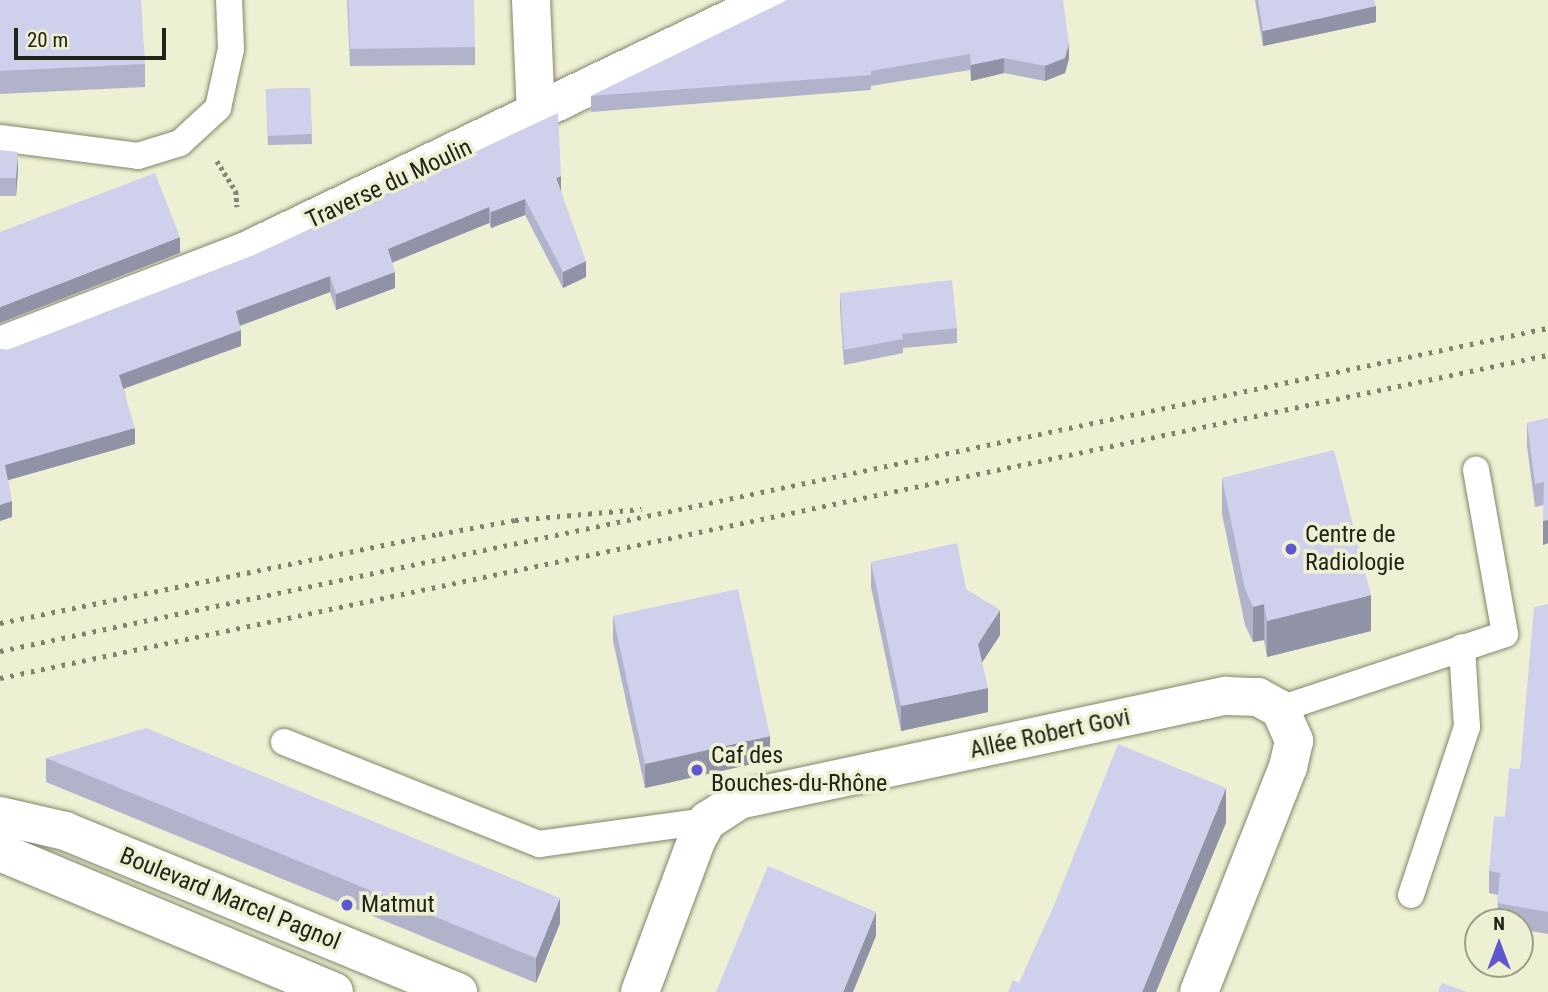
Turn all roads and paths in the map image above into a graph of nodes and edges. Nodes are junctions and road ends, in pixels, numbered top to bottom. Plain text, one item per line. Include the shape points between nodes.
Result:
1 (229, 0) edge
2 (531, 0) edge
3 (770, 0) edge
4 (536, 114) junction
5 (0, 138) edge
6 (180, 143) junction
7 (244, 252) junction
8 (0, 346) edge
9 (1476, 470) dead end
10 (1462, 648) junction
11 (1280, 709) junction
12 (284, 742) dead end
13 (0, 816) edge
14 (707, 821) junction
15 (0, 852) edge
16 (1411, 895) dead end
17 (334, 992) edge
18 (457, 992) edge
19 (640, 992) edge
20 (1199, 992) edge

1 - 6 lane via 231,49 218,108
2 - 4 street
3 - 4 street, Traverse du Moulin
4 - 7 street, Traverse du Moulin
5 - 6 lane via 138,156
6 - 7 path via 213,155 236,191
7 - 8 street, Traverse du Moulin
9 - 10 lane via 1506,634
10 - 11 lane
10 - 16 lane via 1467,727
11 - 14 street, Allée Robert Govi via 1258,697 1226,696 739,800
11 - 20 street via 1294,741 1288,767
12 - 14 lane via 540,844
13 - 18 street, Boulevard Marcel Pagnol via 65,831
14 - 19 street
15 - 17 street, Boulevard Marcel Pagnol

